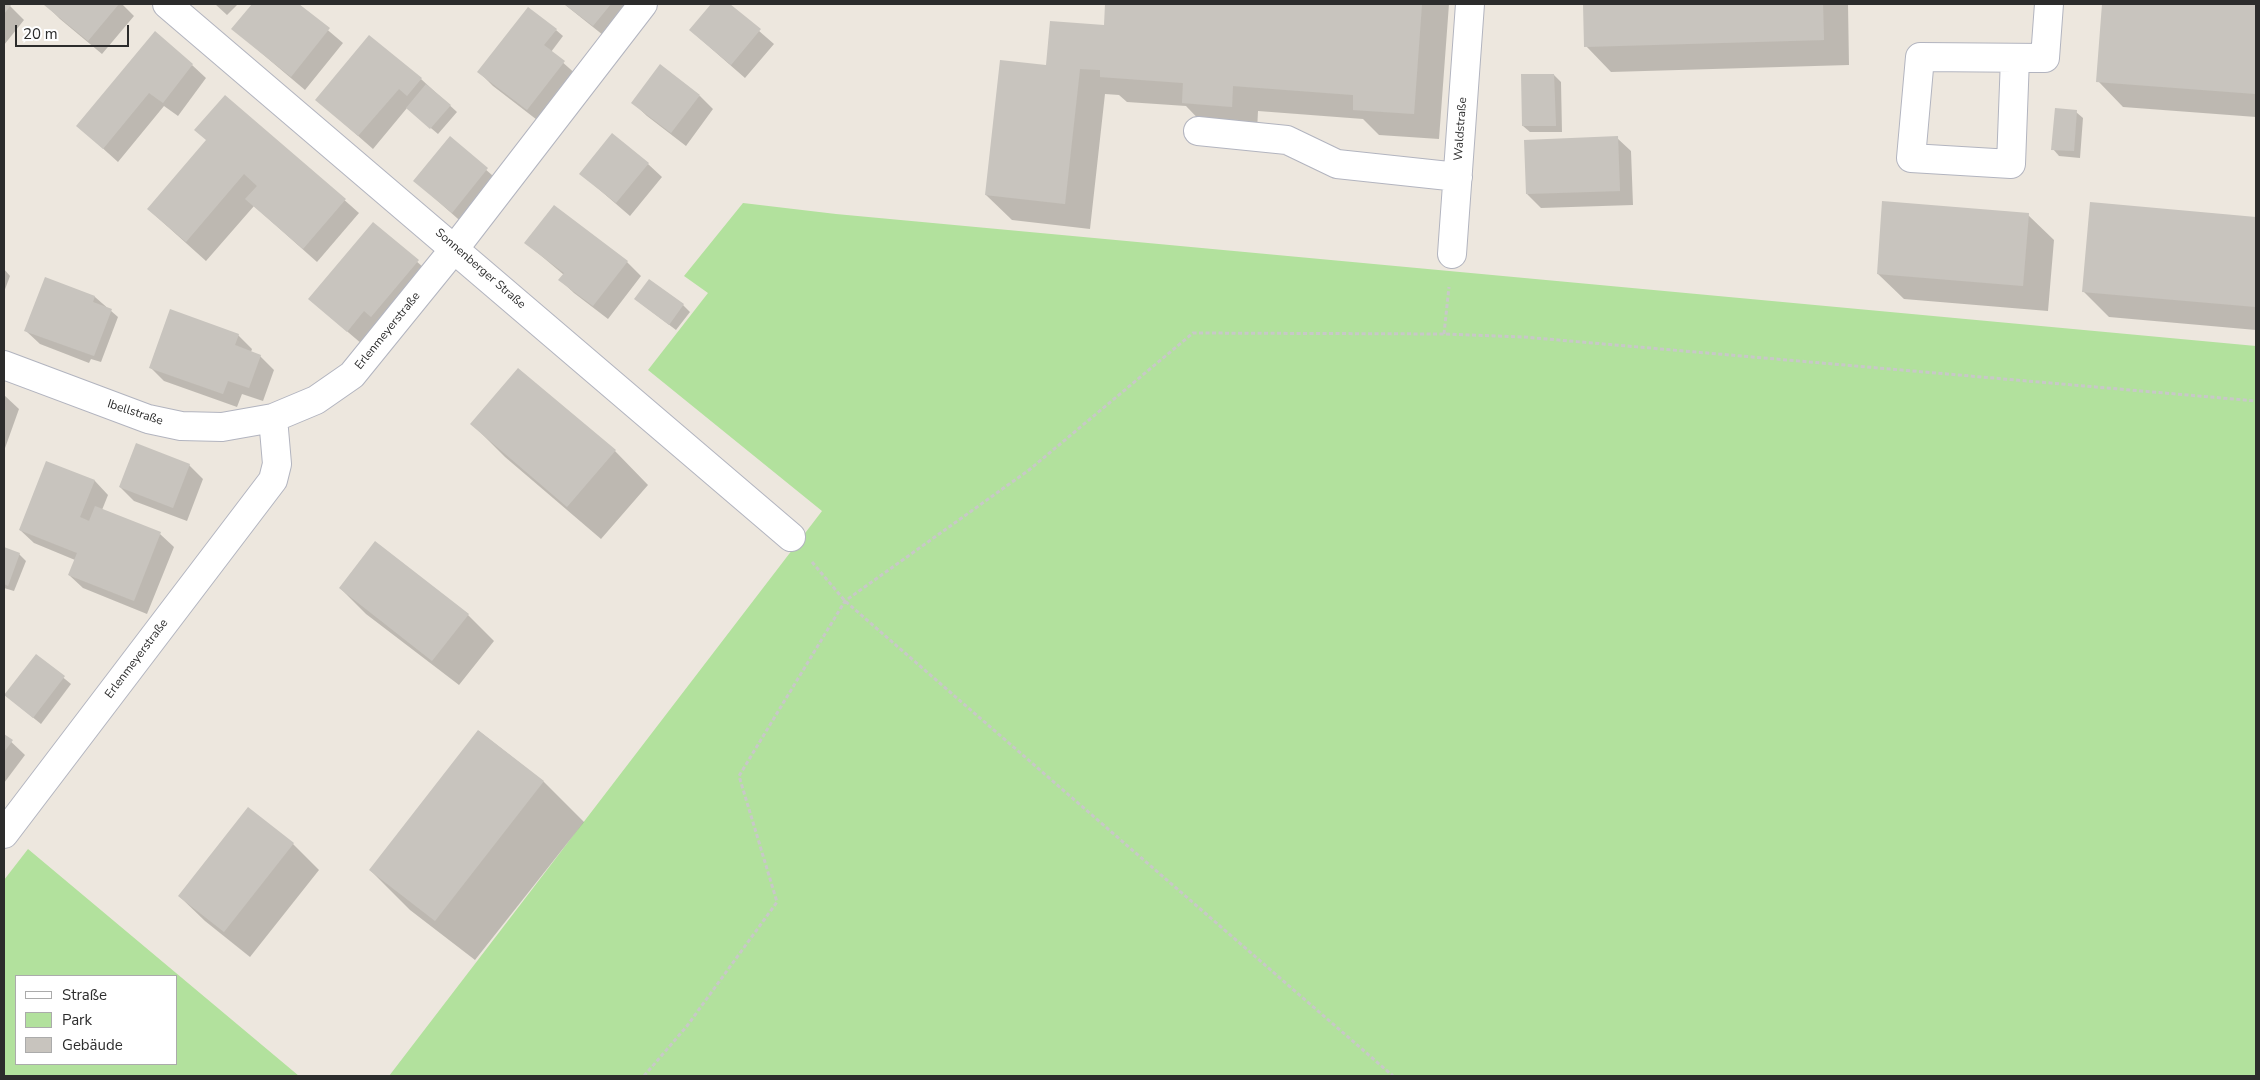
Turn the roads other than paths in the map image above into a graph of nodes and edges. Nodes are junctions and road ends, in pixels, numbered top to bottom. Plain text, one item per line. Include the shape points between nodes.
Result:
1 (167, 4) edge
2 (642, 4) edge
3 (1470, 4) edge
4 (2049, 4) edge
5 (2015, 58) junction
6 (1198, 131) dead end
7 (1458, 177) junction
8 (455, 248) junction
9 (1452, 254) road end
10 (4, 365) edge
11 (273, 418) junction
12 (791, 537) road end
13 (4, 834) edge

1 - 8 street, Sonnenberger Straße
2 - 8 street, Erlenmeyerstraße
3 - 7 street, Waldstraße
4 - 5 street via 2045,58
5 - 5 street via 1920,57 1911,158 2011,164
6 - 7 street via 1287,140 1337,164
7 - 9 street, Waldstraße
8 - 11 street, Erlenmeyerstraße via 352,375 316,400
8 - 12 street, Sonnenberger Straße
10 - 11 street, Ibellstraße via 148,419 182,426 222,427
11 - 13 street, Erlenmeyerstraße via 277,464 273,480

